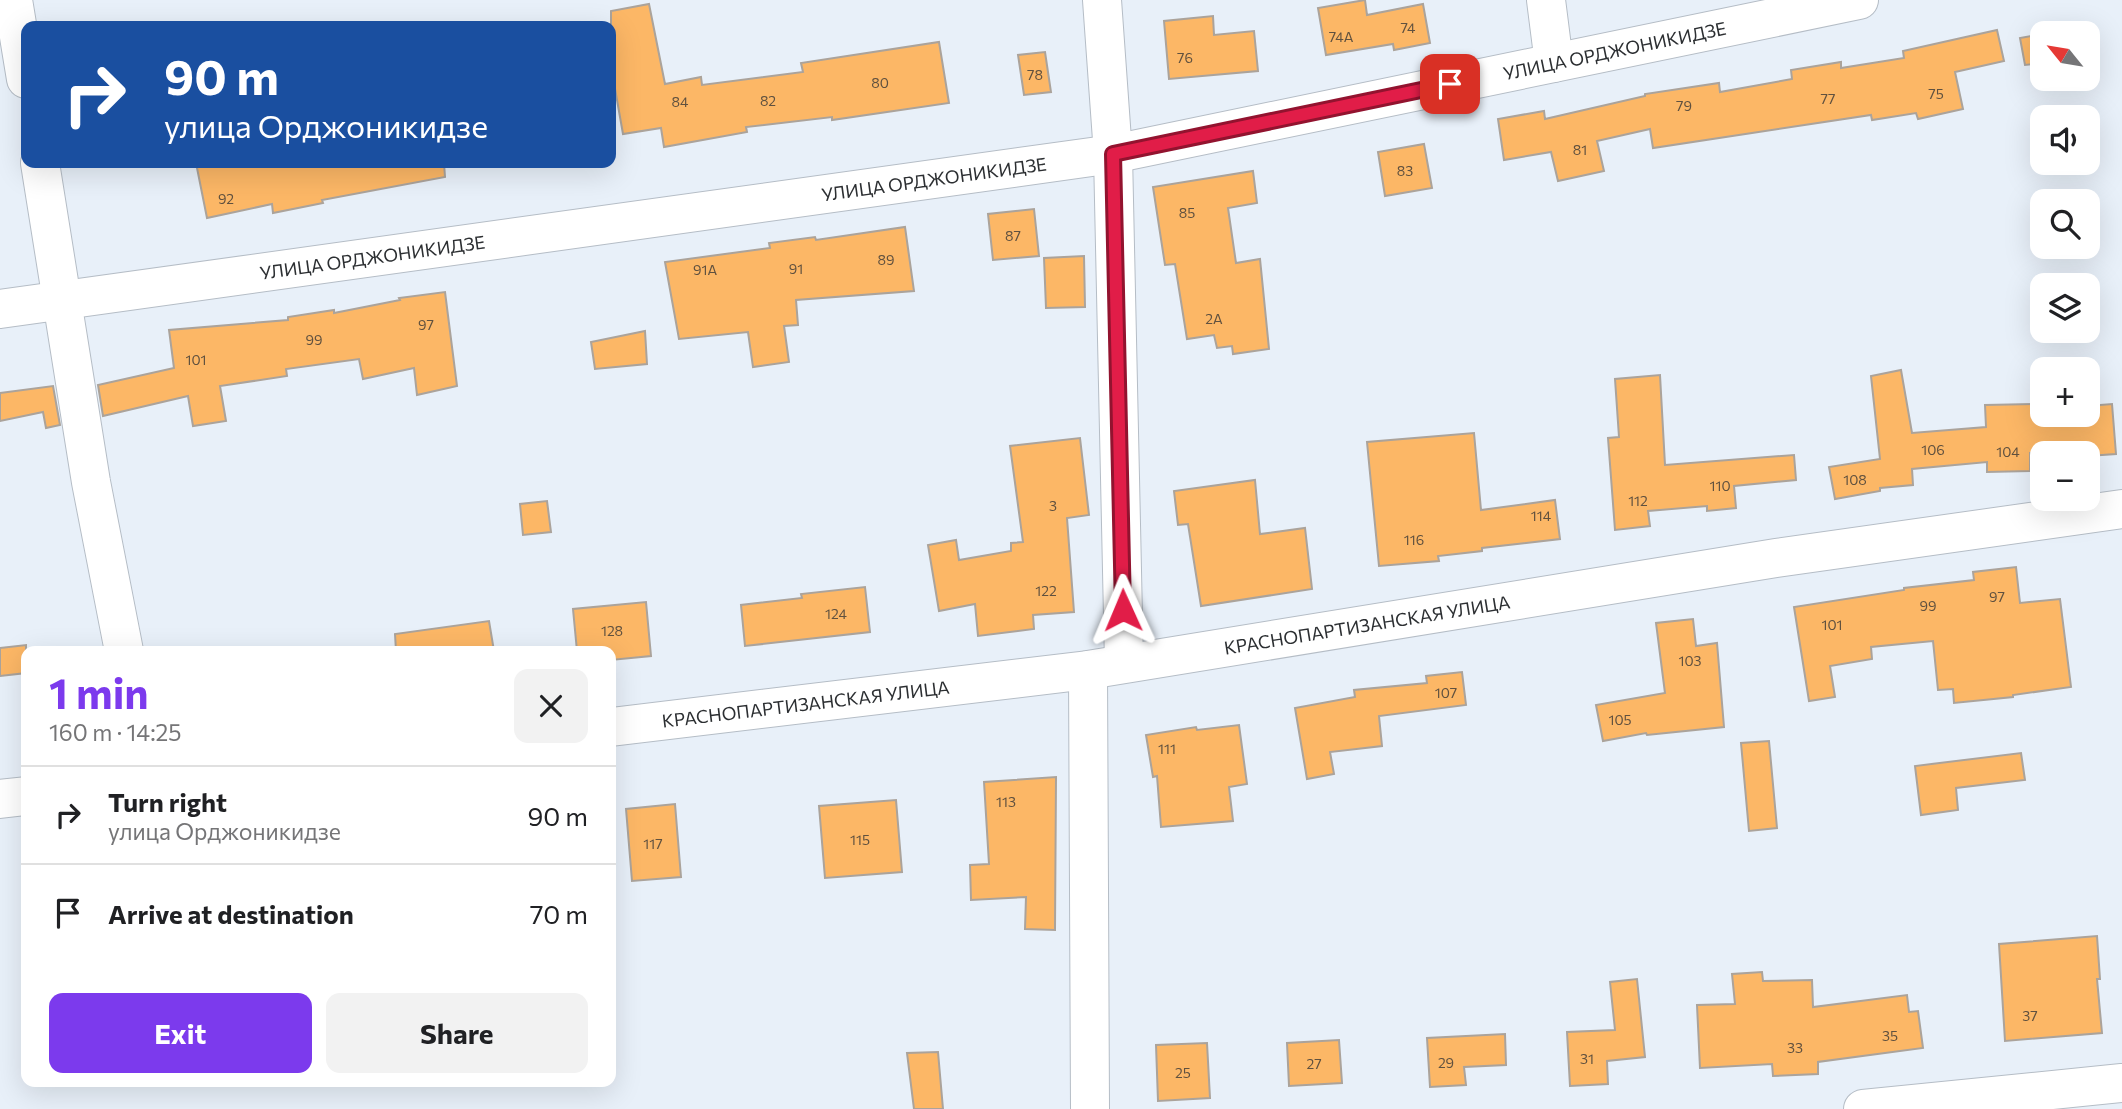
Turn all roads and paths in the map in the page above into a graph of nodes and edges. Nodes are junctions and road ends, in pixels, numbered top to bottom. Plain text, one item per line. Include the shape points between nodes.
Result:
1 (13, 0) edge
2 (1102, 0) edge
3 (1546, 0) edge
4 (1859, 0) edge
5 (21, 49) edge
6 (1554, 63) junction
7 (1113, 154) junction
8 (41, 168) edge
9 (63, 300) junction
10 (0, 309) edge
11 (2122, 509) edge
12 (123, 646) edge
13 (1106, 667) junction
14 (616, 726) edge
15 (21, 797) edge
16 (0, 799) edge
17 (2122, 1083) edge
18 (1090, 1109) edge
19 (1863, 1109) edge

1 - 5 street
2 - 7 street
3 - 6 street
4 - 6 street, УЛИЦА ОРДЖОНИКИДЗЕ
6 - 7 street, УЛИЦА ОРДЖОНИКИДЗЕ
7 - 9 street, УЛИЦА ОРДЖОНИКИДЗЕ
7 - 13 street
8 - 9 street
9 - 10 street, УЛИЦА ОРДЖОНИКИДЗЕ
9 - 12 street via 91,482
11 - 13 street, КРАСНОПАРТИЗАНСКАЯ УЛИЦА via 1776,558
13 - 14 street, КРАСНОПАРТИЗАНСКАЯ УЛИЦА
13 - 18 street
15 - 16 street
17 - 19 street

